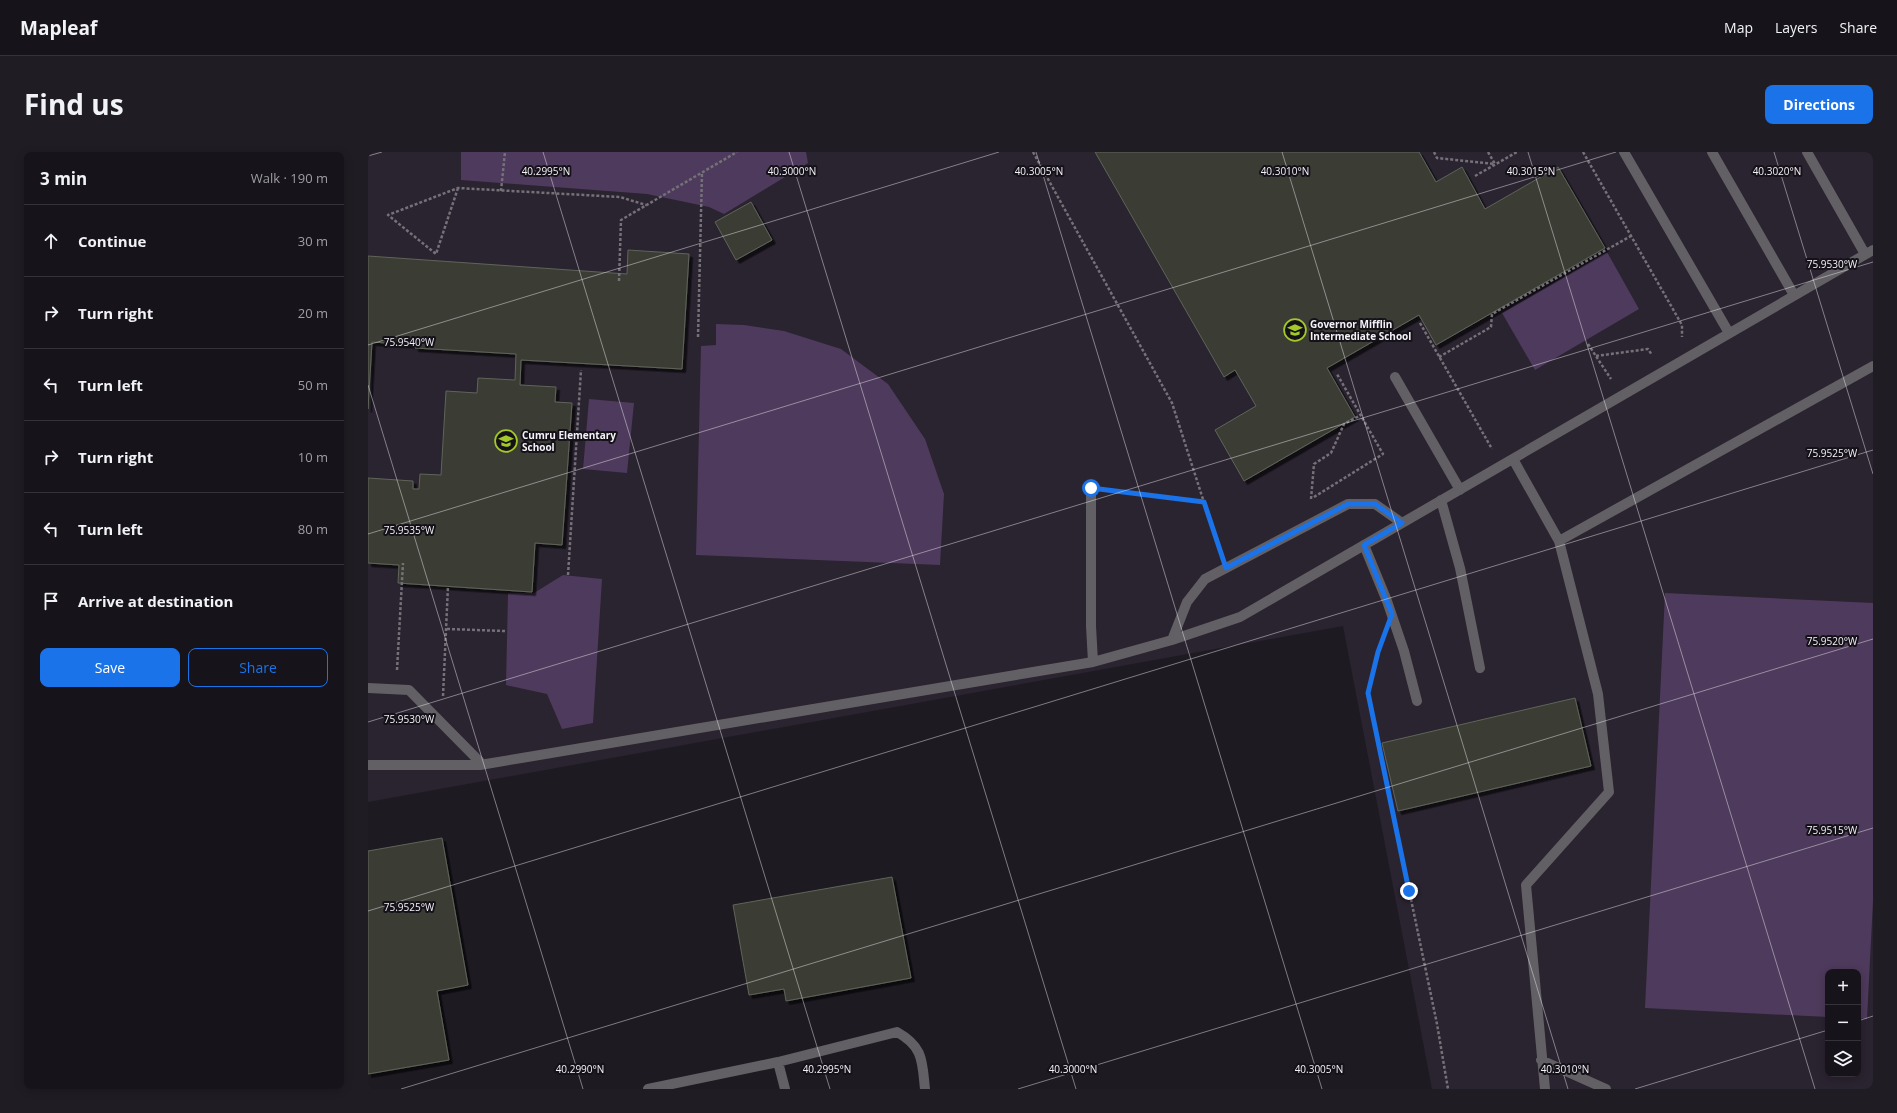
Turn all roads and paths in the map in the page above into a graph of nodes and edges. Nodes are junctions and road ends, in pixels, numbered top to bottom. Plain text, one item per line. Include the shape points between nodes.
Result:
1 (505, 152) edge
2 (737, 152) edge
3 (1033, 152) edge
4 (1434, 152) edge
5 (1488, 152) edge
6 (1517, 152) edge
7 (1583, 152) edge
8 (1624, 152) edge
9 (1712, 152) edge
10 (1807, 152) edge
11 (1496, 164) junction
12 (702, 172) junction
13 (1475, 176) dead end
14 (458, 188) junction
15 (501, 191) junction
16 (646, 205) junction
17 (1631, 236) junction
18 (1869, 252) edge
19 (619, 281) dead end
20 (1794, 295) junction
21 (1420, 323) dead end
22 (1729, 333) junction
23 (698, 337) dead end
24 (1682, 343) dead end
25 (1588, 344) dead end
26 (1596, 356) junction
27 (1439, 357) junction
28 (1655, 359) dead end
29 (1873, 366) edge
30 (581, 370) dead end
31 (1337, 374) dead end
32 (1395, 377) dead end
33 (1613, 383) dead end
34 (1361, 416) junction
35 (1493, 452) dead end
36 (1513, 459) junction
37 (1091, 488) joint
38 (1460, 490) junction
39 (1311, 499) junction
40 (1441, 500) junction
41 (1204, 502) junction
42 (1305, 503) dead end
43 (1402, 523) junction
44 (1559, 541) junction
45 (1226, 545) dead end
46 (1364, 545) junction
47 (1219, 548) junction
48 (403, 562) dead end
49 (1226, 568) junction
50 (568, 575) dead end
51 (448, 586) dead end
52 (1392, 614) junction
53 (446, 629) junction
54 (505, 631) dead end
55 (1172, 640) junction
56 (1093, 662) junction
57 (1480, 668) dead end
58 (396, 671) dead end
59 (368, 688) edge
60 (1417, 701) dead end
61 (443, 703) dead end
62 (482, 764) junction
63 (368, 765) edge
64 (1541, 1060) junction
65 (778, 1062) junction
66 (648, 1089) edge
67 (785, 1089) edge
68 (925, 1089) edge
69 (1448, 1089) edge
70 (1545, 1089) edge
71 (1606, 1089) edge

1 - 15 path
2 - 12 path
3 - 41 path via 1172,403
4 - 11 path via 1438,158
5 - 11 path
6 - 11 path
7 - 17 path
8 - 22 lane
9 - 20 lane
10 - 18 lane
11 - 13 path
12 - 16 path
12 - 23 path
14 - 14 path via 444,194 388,215 436,254
14 - 15 path
15 - 16 path via 620,197
16 - 19 path via 621,220
17 - 24 path via 1682,324
17 - 27 path via 1492,314 1491,327
18 - 20 lane
20 - 22 lane
21 - 27 path
22 - 36 lane
25 - 26 path
26 - 28 path via 1648,349
26 - 33 path
27 - 35 path
29 - 44 lane
30 - 50 path
31 - 34 path
32 - 38 lane
34 - 39 path via 1344,424 1331,453 1314,464
34 - 39 path via 1383,454
36 - 38 lane
36 - 44 lane
37 - 41 path
37 - 56 lane
38 - 40 lane
39 - 42 path
40 - 43 lane
40 - 57 lane via 1460,568
41 - 47 path
43 - 46 lane
43 - 49 lane via 1375,504 1348,504
44 - 64 lane via 1598,694 1609,792 1526,885
45 - 47 path
46 - 52 lane
46 - 55 lane via 1240,617
47 - 49 path
48 - 58 path
49 - 55 lane via 1205,579 1187,602
51 - 53 path
52 - 60 lane
52 - 69 path via 1378,652 1368,693 1437,1024
53 - 54 path
53 - 61 path
55 - 56 lane
56 - 62 lane
59 - 62 lane via 409,690
62 - 63 lane
64 - 70 lane
64 - 71 lane
65 - 66 lane
65 - 67 lane
65 - 68 lane via 898,1032 910,1040 921,1055

